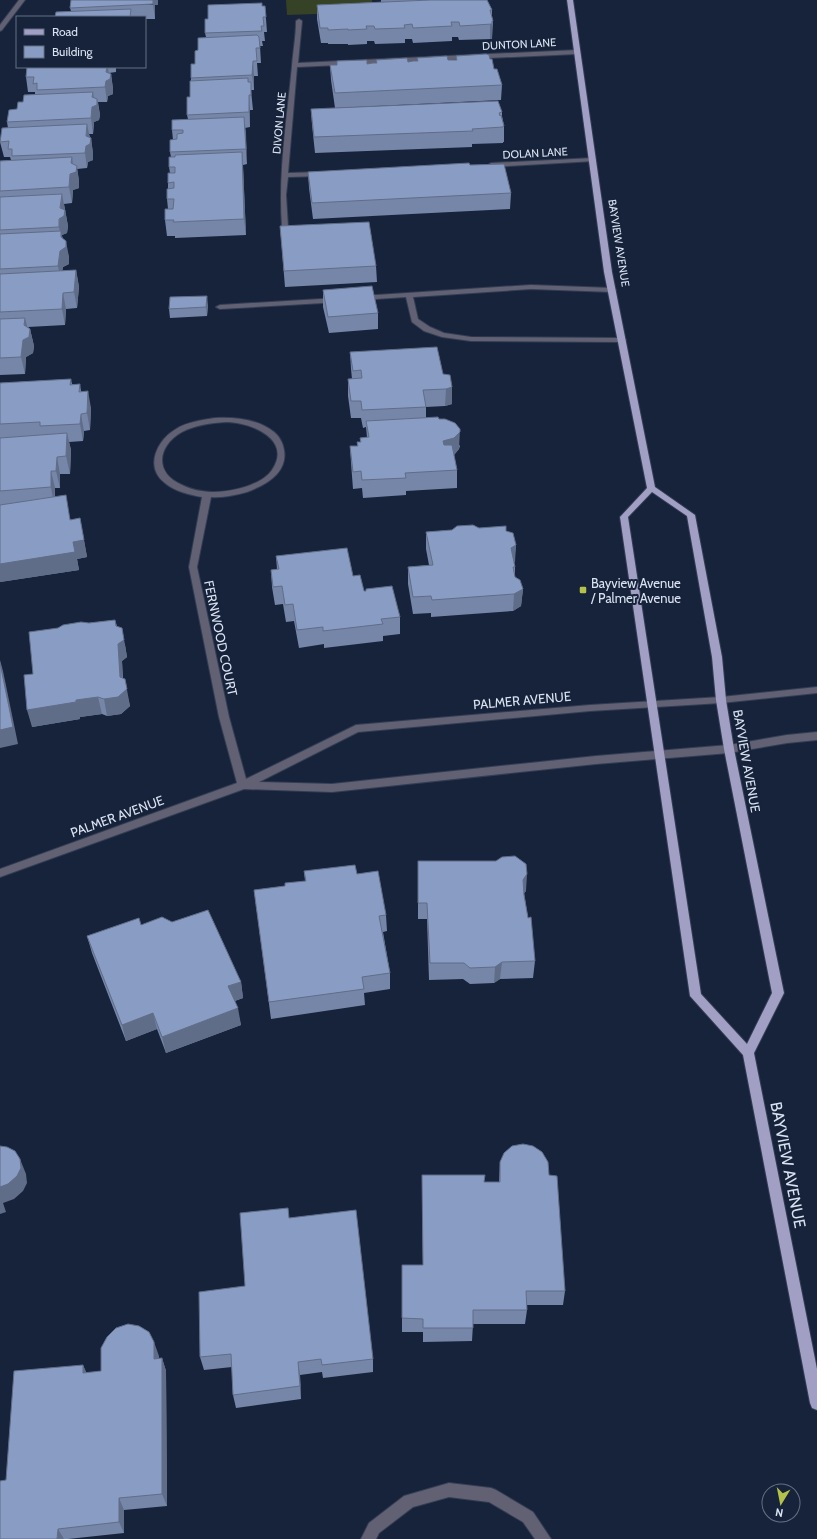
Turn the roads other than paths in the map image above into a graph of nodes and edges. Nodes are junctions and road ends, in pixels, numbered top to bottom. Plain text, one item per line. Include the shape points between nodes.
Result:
1 (22, 0) edge
2 (570, 0) edge
3 (299, 21) dead end
4 (0, 29) edge
5 (577, 52) junction
6 (294, 65) junction
7 (593, 160) junction
8 (487, 166) edge
9 (332, 173) edge
10 (285, 175) junction
11 (285, 227) edge
12 (612, 290) junction
13 (408, 295) junction
14 (220, 307) dead end
15 (622, 340) junction
16 (651, 488) junction
17 (207, 495) junction
18 (817, 690) edge
19 (721, 700) junction
20 (652, 704) junction
21 (817, 736) edge
22 (729, 749) junction
23 (659, 756) junction
24 (243, 785) junction
25 (0, 873) edge
26 (748, 1052) junction
27 (817, 1403) edge
28 (368, 1539) edge
29 (544, 1539) edge

1 - 4 street
2 - 5 main road, BAYVIEW AVENUE
3 - 6 street, DIVON LANE
5 - 6 street, DUNTON LANE
5 - 7 main road, BAYVIEW AVENUE
6 - 10 street, DIVON LANE
7 - 8 street, DOLAN LANE
7 - 12 main road, BAYVIEW AVENUE
9 - 10 street
10 - 11 street, DIVON LANE
12 - 13 street via 531,287
12 - 15 main road, BAYVIEW AVENUE
13 - 14 street
13 - 15 street via 415,320 427,329 442,335 471,339
15 - 16 main road, BAYVIEW AVENUE
16 - 19 main road, BAYVIEW AVENUE via 691,516 717,657
16 - 20 main road via 624,517
17 - 17 street via 232,494 255,486 272,475 281,461 281,446 271,433 254,424 220,420 186,427 168,438 158,452 158,466 166,480 183,490
17 - 24 street, FERNWOOD COURT via 192,567 224,717
18 - 19 street, PALMER AVENUE
19 - 20 street, PALMER AVENUE
19 - 22 main road, BAYVIEW AVENUE
20 - 23 main road
20 - 24 street, PALMER AVENUE via 356,730
21 - 22 street, PALMER AVENUE
22 - 23 street, PALMER AVENUE
22 - 26 main road, BAYVIEW AVENUE via 778,993
23 - 24 street, PALMER AVENUE via 596,760 332,788
23 - 26 main road via 696,996
24 - 25 street, PALMER AVENUE
26 - 27 main road, BAYVIEW AVENUE
28 - 29 street via 374,1528 408,1501 449,1490 491,1495 528,1517

